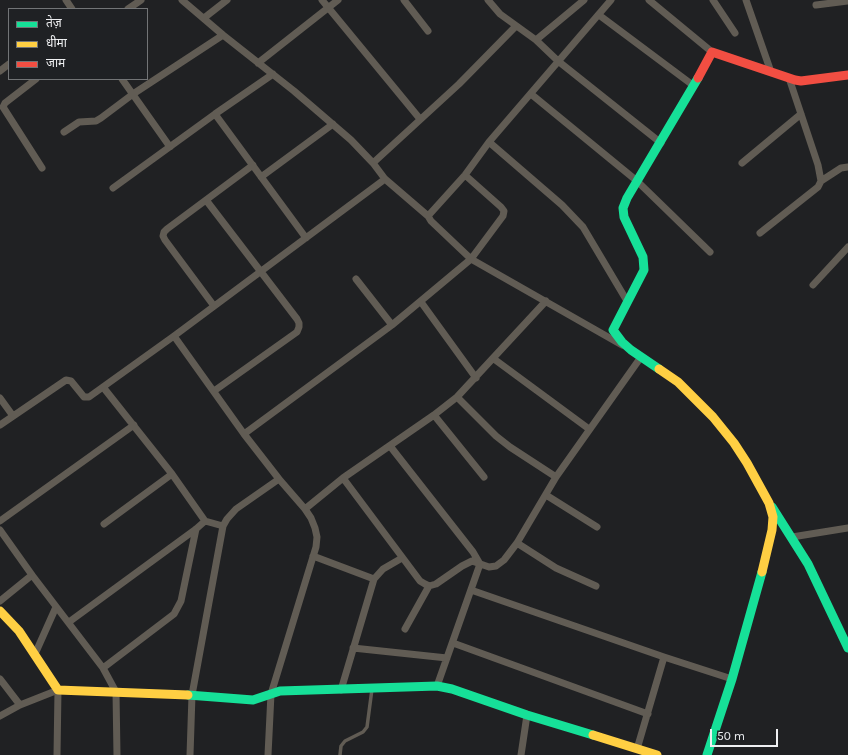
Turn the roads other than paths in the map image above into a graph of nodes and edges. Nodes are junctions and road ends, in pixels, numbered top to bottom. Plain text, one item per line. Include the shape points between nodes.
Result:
1 (141, 0) edge
2 (182, 0) edge
3 (227, 0) edge
4 (322, 0) edge
5 (338, 0) edge
6 (404, 0) edge
7 (488, 0) edge
8 (584, 0) edge
9 (611, 0) edge
10 (649, 0) edge
11 (713, 0) edge
12 (746, 0) edge
13 (848, 1) edge
14 (816, 5) dead end
15 (327, 7) junction
16 (129, 8) edge
17 (599, 15) junction
18 (204, 18) junction
19 (516, 26) junction
20 (428, 31) dead end
21 (735, 33) dead end
22 (223, 35) junction
23 (536, 40) junction
24 (712, 52) junction
25 (558, 61) junction
26 (258, 63) junction
27 (8, 65) edge
28 (0, 71) edge
29 (771, 72) junction
30 (273, 74) junction
31 (848, 75) edge
32 (789, 78) junction
33 (32, 80) edge
34 (123, 80) edge
35 (694, 86) junction
36 (133, 94) junction
37 (531, 94) junction
38 (215, 114) junction
39 (800, 114) junction
40 (420, 119) junction
41 (333, 124) junction
42 (64, 132) dead end
43 (489, 142) junction
44 (661, 143) junction
45 (170, 147) junction
46 (373, 163) junction
47 (742, 163) dead end
48 (252, 165) junction
49 (848, 167) edge
50 (42, 168) dead end
51 (464, 175) junction
52 (261, 177) junction
53 (385, 179) junction
54 (821, 180) junction
55 (637, 181) junction
56 (113, 188) dead end
57 (206, 200) junction
58 (428, 216) junction
59 (760, 232) dead end
60 (306, 238) junction
61 (848, 247) edge
62 (710, 252) dead end
63 (471, 259) junction
64 (260, 272) junction
65 (356, 279) dead end
66 (813, 285) dead end
67 (546, 301) junction
68 (627, 301) junction
69 (421, 302) junction
70 (214, 306) junction
71 (392, 325) junction
72 (174, 336) junction
73 (631, 350) junction
74 (641, 357) junction
75 (494, 359) junction
76 (476, 378) junction
77 (103, 387) junction
78 (214, 391) junction
79 (457, 397) junction
80 (0, 398) edge
81 (434, 415) junction
82 (13, 416) junction
83 (0, 425) edge
84 (134, 425) junction
85 (589, 429) junction
86 (244, 434) junction
87 (390, 446) junction
88 (172, 474) junction
89 (484, 477) dead end
90 (556, 477) junction
91 (343, 478) junction
92 (279, 479) junction
93 (546, 495) junction
94 (769, 503) junction
95 (305, 509) junction
96 (0, 521) edge
97 (205, 521) junction
98 (104, 524) dead end
99 (223, 526) junction
100 (597, 527) dead end
101 (848, 528) edge
102 (196, 529) junction
103 (0, 530) edge
104 (792, 537) junction
105 (517, 543) junction
106 (313, 556) junction
107 (402, 558) junction
108 (480, 564) junction
109 (32, 575) junction
110 (374, 579) junction
111 (429, 586) junction
112 (596, 586) dead end
113 (471, 590) junction
114 (0, 601) edge
115 (56, 607) junction
116 (0, 611) edge
117 (68, 622) junction
118 (405, 629) dead end
119 (453, 643) junction
120 (353, 648) junction
121 (848, 648) edge
122 (35, 654) junction
123 (664, 657) junction
124 (447, 658) junction
125 (103, 668) junction
126 (0, 679) edge
127 (732, 679) junction
128 (437, 686) junction
129 (372, 688) junction
130 (58, 690) junction
131 (341, 690) junction
132 (116, 692) junction
133 (271, 694) junction
134 (192, 695) junction
135 (20, 706) junction
136 (648, 714) junction
137 (527, 715) junction
138 (0, 716) edge
139 (637, 749) junction
140 (57, 755) edge
141 (117, 755) edge
142 (190, 755) edge
143 (268, 755) edge
144 (340, 755) edge
145 (521, 755) edge
146 (653, 755) edge
147 (706, 755) edge

1 - 16 street
2 - 18 street
3 - 18 street
4 - 15 street
5 - 15 street
6 - 20 street
7 - 19 street via 500,14
8 - 23 street
9 - 17 street
10 - 24 street
11 - 21 street
12 - 29 street
13 - 14 street
15 - 26 street
15 - 40 street
17 - 25 street
17 - 35 street
18 - 22 street
19 - 23 street
19 - 40 street
22 - 26 street
22 - 36 street
23 - 25 street
24 - 29 street
24 - 35 street
25 - 37 street
25 - 44 street
26 - 30 street
27 - 28 street
29 - 32 street
30 - 38 street
30 - 41 street
31 - 32 street via 801,81
32 - 39 street
33 - 50 street via 3,107
34 - 36 street
35 - 44 street
36 - 42 street via 101,118 79,122
36 - 45 street
37 - 43 street
37 - 55 street
38 - 45 street
38 - 48 street
39 - 47 street
39 - 54 street
40 - 46 street
41 - 46 street
41 - 52 street
43 - 51 street
43 - 68 street via 562,205 583,227
44 - 55 street
45 - 56 street
46 - 53 street
48 - 52 street
48 - 57 street
49 - 54 street via 841,168
51 - 58 street
51 - 63 street via 504,211 503,216
52 - 60 street
53 - 58 street
53 - 60 street
54 - 59 street via 818,186
55 - 62 street
55 - 68 street via 624,208 626,222 643,257 644,270
57 - 64 street
57 - 70 street via 167,229 163,236
58 - 63 street
60 - 64 street
61 - 66 street
63 - 67 street
63 - 69 street
64 - 70 street
64 - 78 street via 298,319 299,327 297,332
65 - 71 street
67 - 73 street
67 - 75 street
68 - 73 street via 613,330
69 - 71 street
69 - 76 street
70 - 72 street
71 - 86 street
72 - 77 street
72 - 78 street
73 - 74 street
74 - 85 street
74 - 94 street via 678,382 713,417 747,463
75 - 76 street
75 - 85 street
76 - 79 street
77 - 82 street via 86,398 71,381 66,380
77 - 84 street
78 - 86 street
79 - 81 street
79 - 90 street via 496,436
80 - 82 street
81 - 87 street
81 - 89 street
82 - 83 street
84 - 88 street
84 - 96 street
85 - 90 street
86 - 92 street
87 - 91 street
87 - 108 street
88 - 97 street
88 - 98 street
90 - 93 street
91 - 95 street
91 - 107 street
92 - 95 street
92 - 99 street via 236,509
93 - 100 street
93 - 105 street
94 - 104 street
94 - 127 street via 773,518 772,530
95 - 106 street via 317,537
97 - 99 street
97 - 102 street
99 - 134 street
101 - 104 street
102 - 117 street
102 - 125 street via 181,600 174,614
103 - 109 street
104 - 121 street via 808,564
105 - 108 street via 496,566
105 - 112 street via 556,568
106 - 110 street
106 - 133 street
107 - 110 street via 383,569
107 - 111 street via 420,581
108 - 111 street via 472,561 467,563
108 - 113 street
109 - 114 street
109 - 115 street
110 - 120 street
111 - 118 street
113 - 119 street
113 - 123 street
115 - 117 street
115 - 122 street
116 - 122 street via 19,631
117 - 125 street
119 - 124 street
119 - 136 street
120 - 124 street
120 - 131 street
122 - 130 street
123 - 127 street
123 - 136 street
124 - 128 street
125 - 132 street
126 - 135 street
127 - 147 street
128 - 129 street
128 - 137 street
129 - 131 street
129 - 144 lane via 367,727 363,732 345,741
130 - 132 street
130 - 135 street
130 - 140 street
131 - 133 street via 298,690
132 - 134 street
132 - 141 street
133 - 134 street via 253,700
133 - 143 street
134 - 142 street
135 - 138 street
136 - 139 street
137 - 139 street
137 - 145 street
139 - 146 street

